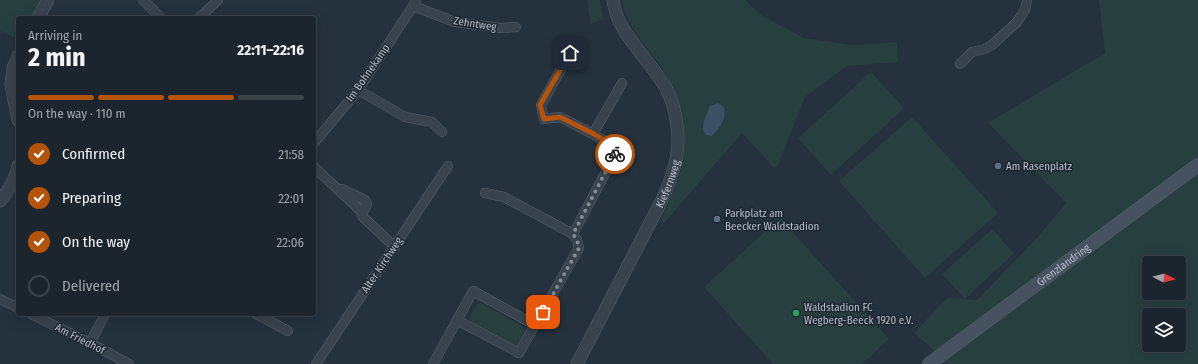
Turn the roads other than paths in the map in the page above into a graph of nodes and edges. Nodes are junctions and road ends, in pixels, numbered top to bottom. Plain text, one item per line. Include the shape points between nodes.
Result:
1 (48, 0) edge
2 (143, 0) edge
3 (218, 0) edge
4 (613, 0) edge
5 (1027, 0) edge
6 (415, 3) edge
7 (39, 16) edge
8 (159, 16) edge
9 (201, 16) edge
10 (516, 28) dead end
11 (570, 53) dead end
12 (16, 61) edge
13 (960, 64) dead end
14 (622, 82) dead end
15 (358, 90) junction
16 (16, 110) edge
17 (442, 132) dead end
18 (594, 134) junction
19 (316, 141) edge
20 (448, 166) dead end
21 (1198, 166) edge
22 (316, 169) edge
23 (16, 173) edge
24 (485, 193) dead end
25 (0, 201) edge
26 (573, 234) junction
27 (395, 247) junction
28 (0, 299) edge
29 (16, 307) edge
30 (35, 316) edge
31 (104, 316) edge
32 (260, 316) edge
33 (457, 320) junction
34 (535, 325) junction
35 (288, 331) dead end
36 (90, 343) junction
37 (129, 364) edge
38 (316, 364) edge
39 (433, 364) edge
40 (577, 364) edge
41 (929, 364) edge

1 - 7 street
2 - 8 street
3 - 9 street
4 - 40 street, Kiefernweg via 623,29 666,89 674,110 677,154 663,198
5 - 13 street via 1025,10 1016,23 992,45 972,52
6 - 10 street, Zehntweg via 456,22
6 - 15 street, Im Bohnekamp
11 - 18 street via 540,105 544,119 560,117
12 - 16 street via 11,84
14 - 18 street
15 - 17 street via 405,117 432,122
15 - 19 street, Im Bohnekamp
18 - 26 street via 618,149
20 - 27 street, Alter Kirchweg
21 - 41 main road, Grenzlandring
22 - 27 street
23 - 25 street
24 - 26 street via 504,196
26 - 34 street via 579,248
27 - 38 street, Alter Kirchweg
28 - 29 street
30 - 36 street, Am Friedhof
31 - 36 street
32 - 35 street
33 - 34 street via 519,353
33 - 34 street via 473,291
33 - 39 street
36 - 37 street, Am Friedhof

